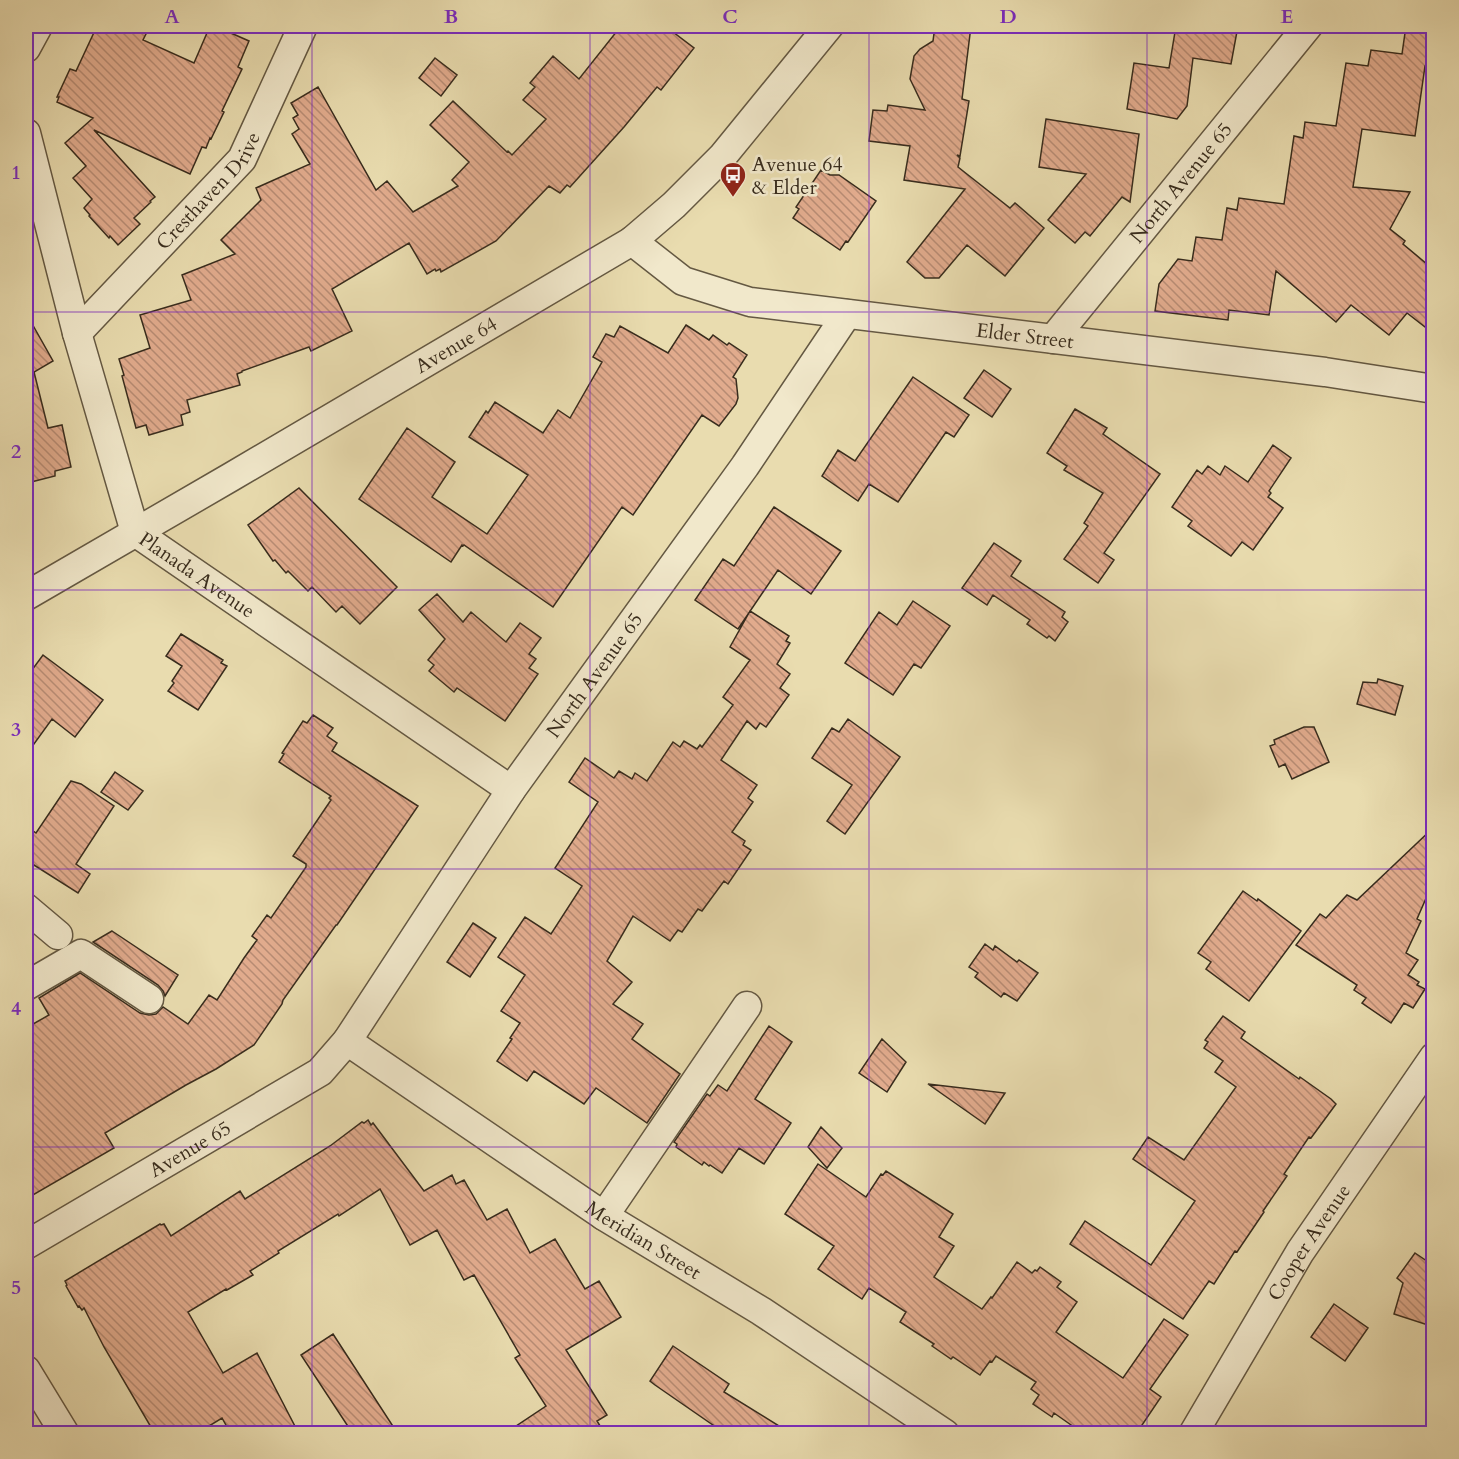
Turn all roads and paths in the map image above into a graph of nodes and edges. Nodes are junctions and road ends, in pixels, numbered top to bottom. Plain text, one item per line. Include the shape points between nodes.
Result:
1 (38, 26) edge
2 (303, 26) edge
3 (829, 26) edge
4 (1308, 26) edge
5 (26, 48) edge
6 (26, 133) edge
7 (632, 241) junction
8 (847, 314) junction
9 (77, 333) junction
10 (1053, 339) junction
11 (1434, 389) edge
12 (135, 532) junction
13 (26, 596) edge
14 (511, 790) junction
15 (26, 908) edge
16 (58, 935) dead end
17 (26, 986) edge
18 (149, 999) dead end
19 (747, 1006) dead end
20 (347, 1041) junction
21 (1434, 1057) edge
22 (604, 1216) junction
23 (26, 1245) edge
24 (26, 1370) edge
25 (66, 1434) edge
26 (945, 1434) edge
27 (1192, 1434) edge

1 - 5 street
2 - 9 street, Cresthaven Drive via 242,159
3 - 7 street, Avenue 64 via 722,157
4 - 10 street, North Avenue 65
6 - 9 street, Planada Avenue
7 - 8 street, Elder Street via 683,281 750,302
7 - 12 street, Avenue 64
8 - 10 street, Elder Street
8 - 14 street, North Avenue 65 via 745,466
9 - 12 street, Planada Avenue
10 - 11 street, Elder Street
12 - 13 street, Avenue 64
12 - 14 street, Planada Avenue
14 - 20 street, North Avenue 65
15 - 16 street
17 - 18 street via 81,954
19 - 22 street
20 - 22 street, Meridian Street
20 - 23 street, Avenue 65 via 320,1072
21 - 27 street, Cooper Avenue via 1300,1252
22 - 26 street, Meridian Street via 761,1311
24 - 25 street

